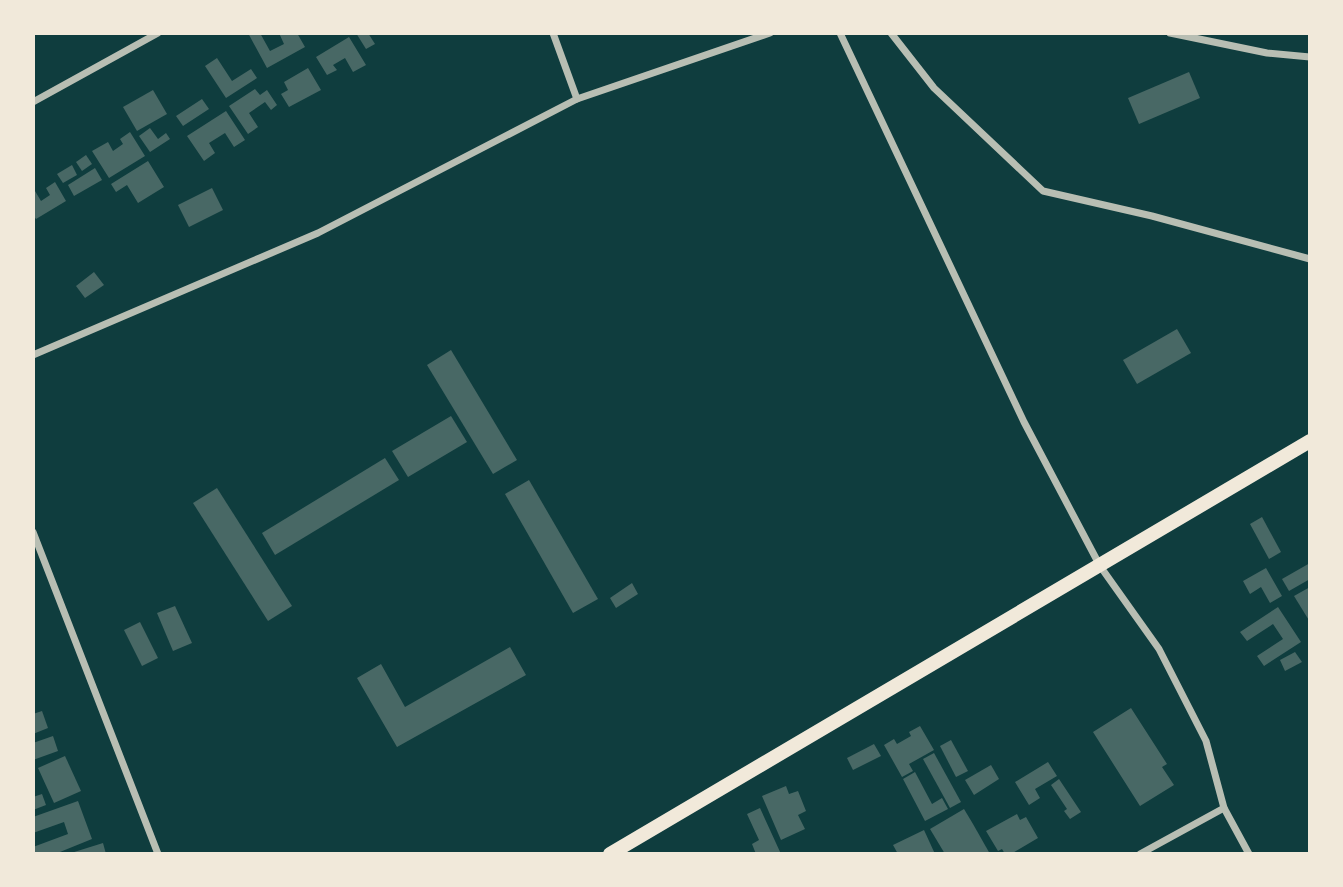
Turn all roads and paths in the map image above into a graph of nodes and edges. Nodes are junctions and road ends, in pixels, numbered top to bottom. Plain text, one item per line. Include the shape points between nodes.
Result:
1 (158, 33) edge
2 (552, 33) edge
3 (770, 33) edge
4 (840, 33) edge
5 (891, 33) edge
6 (1170, 33) edge
7 (1310, 57) edge
8 (577, 99) junction
9 (33, 102) edge
10 (1310, 259) edge
11 (33, 355) edge
12 (1310, 441) edge
13 (33, 532) edge
14 (1100, 566) junction
15 (1224, 808) junction
16 (158, 854) edge
17 (610, 854) edge
18 (1140, 854) edge
19 (1249, 854) edge

1 - 9 street
2 - 8 street
3 - 8 street
4 - 14 street via 1024,422
5 - 10 street via 934,88 1043,191 1152,215
6 - 7 street
8 - 11 street via 318,233
12 - 14 main road
13 - 16 street
14 - 15 street via 1159,649 1206,741
14 - 17 main road
15 - 18 street
15 - 19 street

